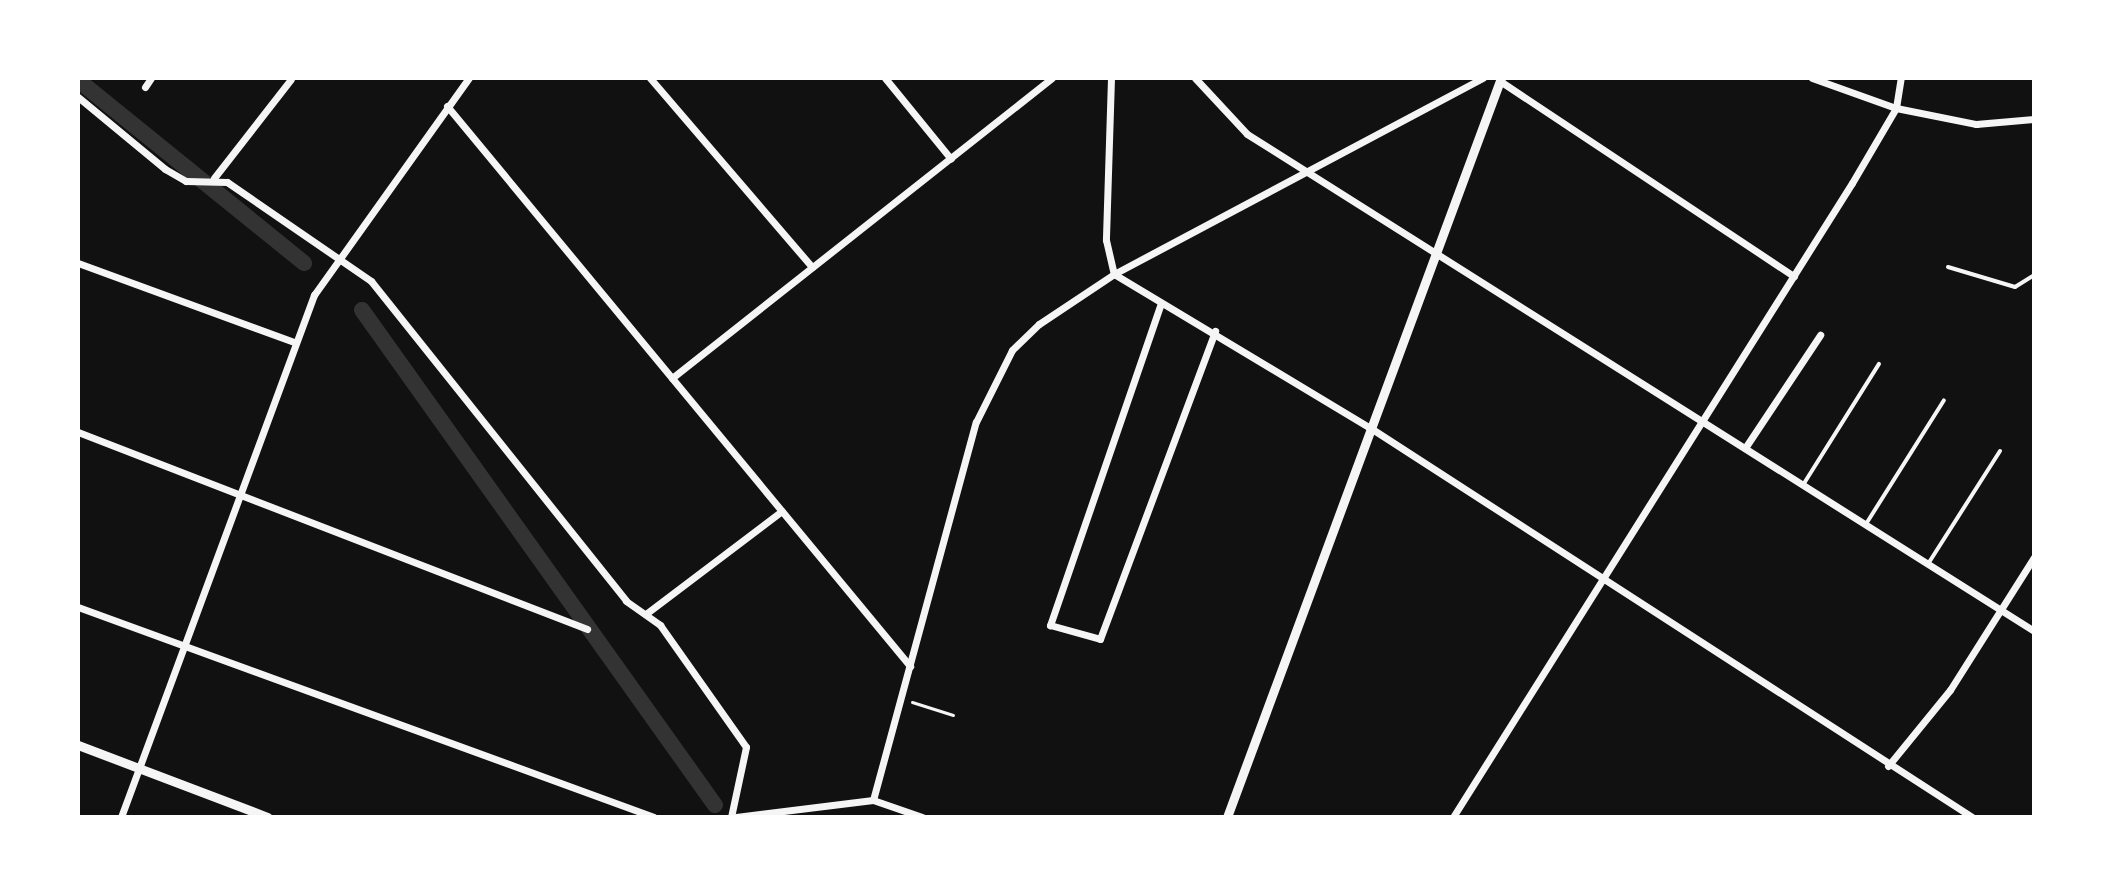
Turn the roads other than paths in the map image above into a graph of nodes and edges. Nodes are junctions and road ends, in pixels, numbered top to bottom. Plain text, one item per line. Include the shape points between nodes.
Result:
1 (151, 78) edge
2 (469, 78) edge
3 (650, 78) edge
4 (885, 78) edge
5 (1052, 78) edge
6 (1111, 78) edge
7 (1195, 78) edge
8 (1483, 78) edge
9 (1812, 78) edge
10 (1901, 78) edge
11 (291, 79) edge
12 (1501, 80) edge
13 (145, 87) dead end
14 (78, 97) edge
15 (447, 106) junction
16 (1896, 108) junction
17 (2034, 119) edge
18 (951, 159) junction
19 (1313, 172) junction
20 (211, 179) junction
21 (1434, 248) junction
22 (338, 257) junction
23 (78, 263) edge
24 (812, 267) junction
25 (1948, 267) dead end
26 (1114, 274) junction
27 (2034, 275) edge
28 (1794, 276) junction
29 (1161, 303) junction
30 (1215, 331) junction
31 (1820, 335) dead end
32 (294, 342) junction
33 (1879, 364) dead end
34 (672, 378) junction
35 (1944, 400) dead end
36 (1702, 420) junction
37 (1369, 427) junction
38 (78, 432) edge
39 (1745, 448) junction
40 (2000, 451) dead end
41 (1803, 485) junction
42 (240, 491) junction
43 (782, 511) junction
44 (1866, 524) junction
45 (2034, 557) edge
46 (1928, 564) junction
47 (1603, 579) junction
48 (78, 607) edge
49 (2001, 611) junction
50 (647, 613) junction
51 (587, 629) dead end
52 (2034, 631) edge
53 (184, 645) junction
54 (910, 666) junction
55 (78, 745) edge
56 (1888, 766) junction
57 (139, 768) junction
58 (873, 800) junction
59 (121, 817) edge
60 (268, 817) edge
61 (654, 817) edge
62 (733, 817) edge
63 (922, 817) edge
64 (1227, 817) edge
65 (1453, 817) edge
66 (1972, 817) edge

1 - 13 street
2 - 15 street
3 - 24 street
4 - 18 street
5 - 18 street
6 - 26 street via 1106,240
7 - 19 street via 1247,134
8 - 19 street
9 - 16 street
10 - 16 street
11 - 20 street
12 - 21 street
12 - 28 street
14 - 20 street via 165,169 186,181
15 - 22 street
15 - 34 street
16 - 17 street via 1976,124
16 - 28 street
18 - 24 street
19 - 21 street
19 - 26 street
20 - 22 street via 243,191
21 - 36 street
21 - 37 street
22 - 32 street
22 - 50 street via 371,281 626,601
23 - 32 street
24 - 34 street
25 - 27 lane via 2015,287
26 - 29 street
26 - 54 street via 1039,324 1012,350 994,381 976,422
28 - 36 street
29 - 30 street
29 - 30 street via 1050,625 1100,639
30 - 37 street
31 - 39 street
32 - 42 street
33 - 41 lane
34 - 43 street
35 - 44 lane
36 - 39 street
36 - 47 street
37 - 47 street
37 - 64 street
38 - 42 street
39 - 41 street
40 - 46 lane
41 - 44 street
42 - 51 street
42 - 53 street
43 - 50 street
43 - 54 street
44 - 46 street
45 - 49 street
46 - 49 street
47 - 56 street
47 - 65 street
48 - 53 street
49 - 52 street
49 - 56 street via 1950,690
50 - 62 street via 746,747
53 - 57 street
53 - 61 street
54 - 58 street
55 - 57 street
56 - 66 street
57 - 59 street
57 - 60 street
58 - 62 street
58 - 63 street

